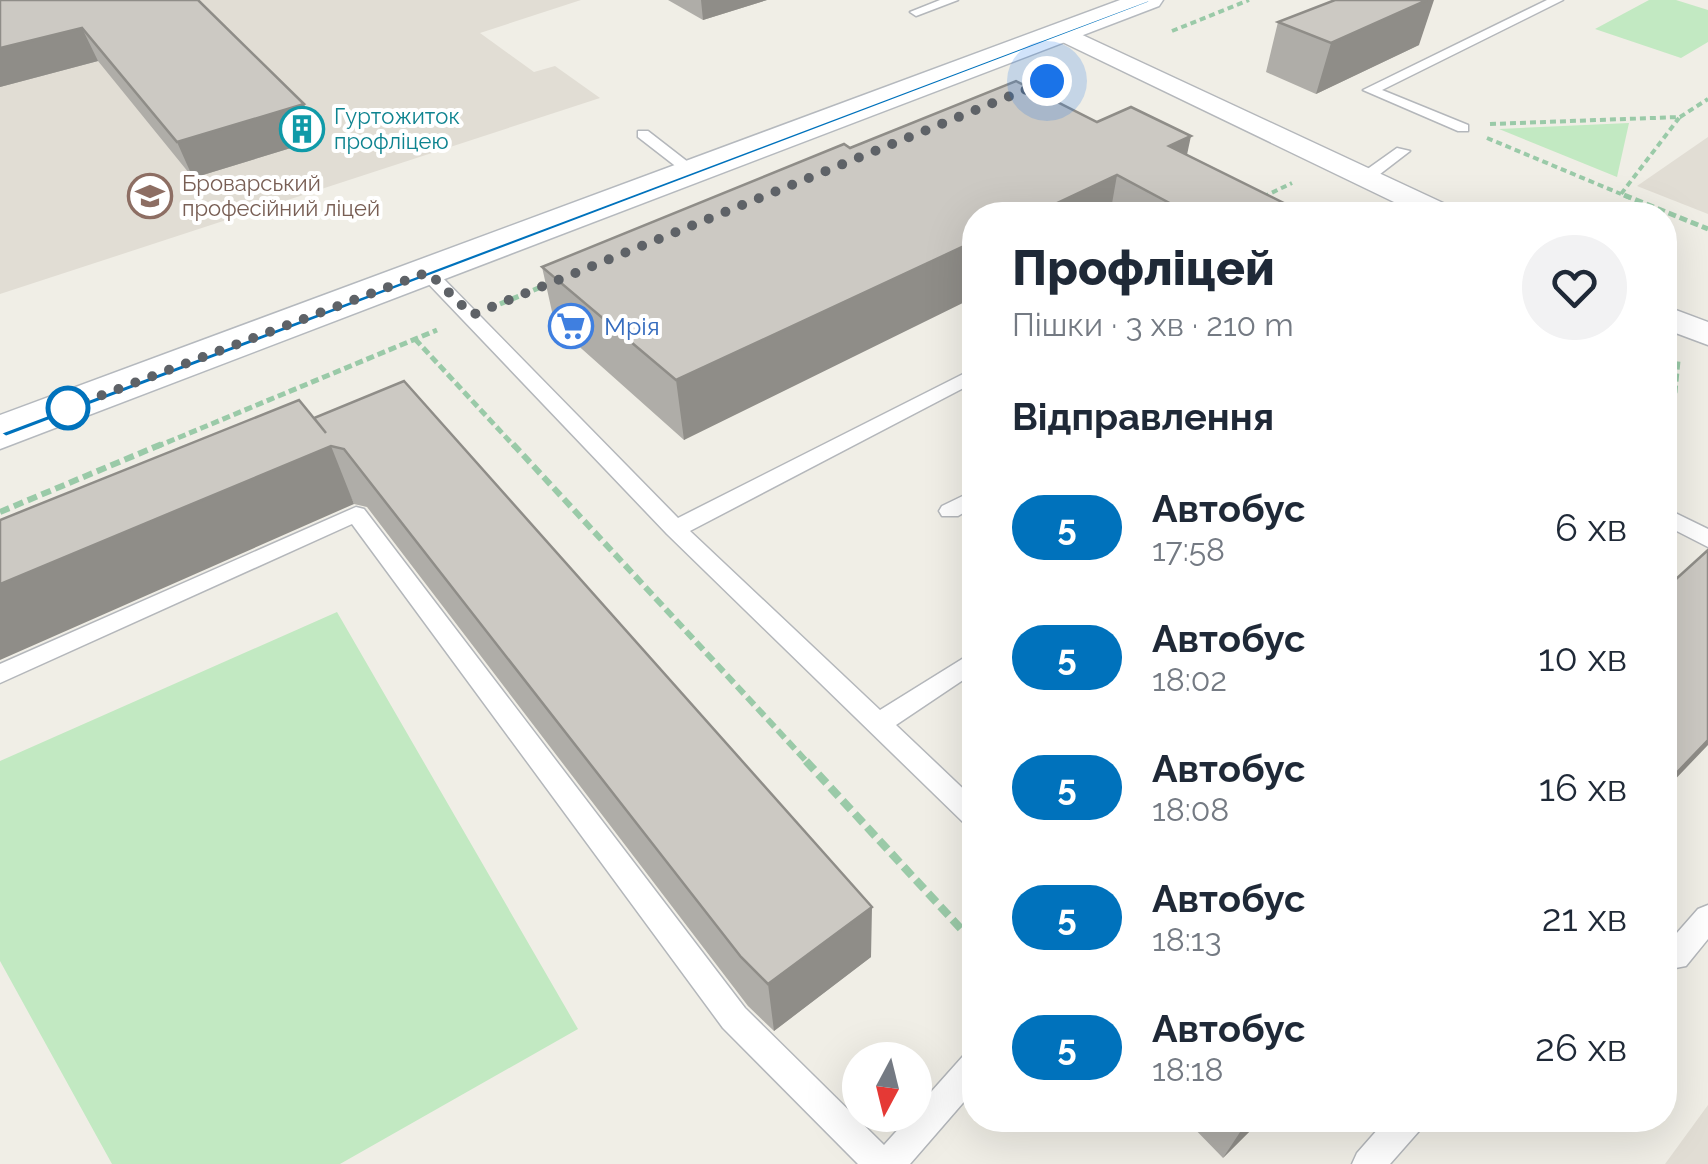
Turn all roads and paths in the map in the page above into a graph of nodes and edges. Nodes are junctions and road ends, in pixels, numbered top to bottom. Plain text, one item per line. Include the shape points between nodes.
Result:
1 (952, 0) edge
2 (1148, 0) edge
3 (1249, 0) edge
4 (1557, 0) edge
5 (916, 12) dead end
6 (1061, 32) junction
7 (1112, 55) junction
8 (1708, 98) edge
9 (1680, 116) junction
10 (1462, 128) junction
11 (1440, 131) dead end
12 (643, 134) dead end
13 (1402, 151) dead end
14 (692, 172) junction
15 (1302, 178) dead end
16 (1365, 178) junction
17 (1621, 194) junction
18 (1255, 202) edge
19 (1417, 202) edge
20 (1640, 202) edge
21 (1677, 217) edge
22 (1708, 230) edge
23 (428, 272) junction
24 (562, 278) edge
25 (472, 315) junction
26 (1677, 321) edge
27 (1708, 335) edge
28 (414, 339) junction
29 (962, 381) edge
30 (0, 434) edge
31 (962, 505) edge
32 (0, 512) edge
33 (950, 512) dead end
34 (1677, 522) edge
35 (674, 529) junction
36 (1708, 539) edge
37 (962, 669) edge
38 (0, 674) edge
39 (878, 724) junction
40 (962, 805) edge
41 (1708, 918) edge
42 (962, 930) edge
43 (1677, 955) edge
44 (962, 1081) edge
45 (1397, 1132) edge
46 (881, 1164) edge
47 (889, 1164) edge
48 (1368, 1164) edge

1 - 5 lane
2 - 6 main road
3 - 7 path
4 - 10 lane via 1370,90
6 - 7 street
6 - 14 main road
7 - 16 street
8 - 9 path
9 - 10 path
9 - 17 path
10 - 11 lane
10 - 17 path
12 - 14 lane
13 - 16 lane
14 - 23 main road
15 - 18 path
16 - 19 street
17 - 20 path
21 - 22 path
23 - 25 lane
23 - 30 main road
24 - 25 path
25 - 28 path
25 - 35 lane
26 - 27 street
28 - 32 path
28 - 42 path
29 - 35 lane
31 - 33 lane
34 - 36 lane
35 - 39 lane
37 - 39 lane
38 - 46 lane via 356,514 734,1018
39 - 40 lane
41 - 43 lane
44 - 47 lane
45 - 48 lane

